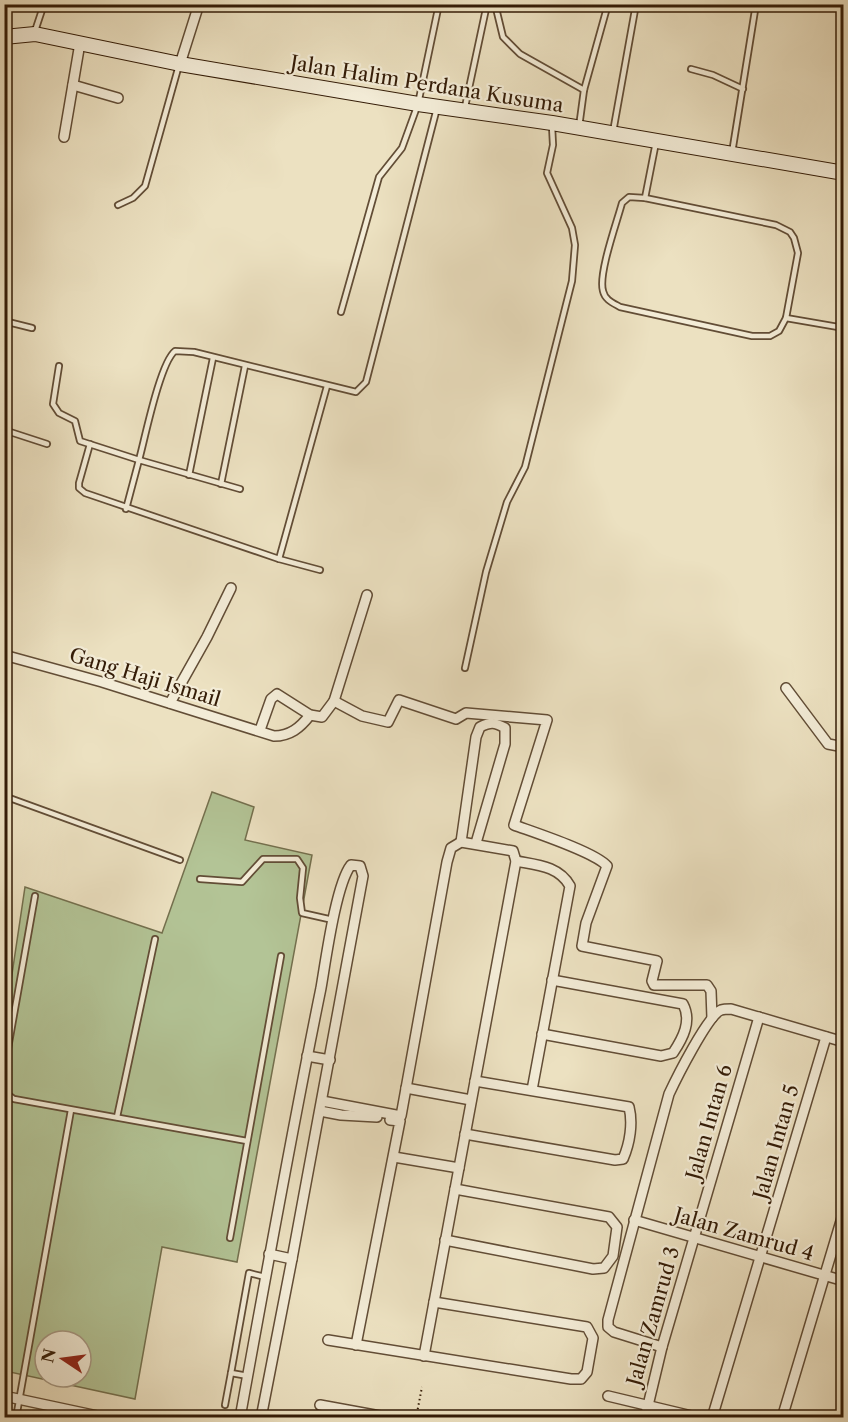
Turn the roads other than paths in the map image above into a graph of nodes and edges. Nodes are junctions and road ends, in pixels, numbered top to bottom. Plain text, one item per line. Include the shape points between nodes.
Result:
1 (44, 4) edge
2 (199, 4) edge
3 (439, 4) edge
4 (487, 4) edge
5 (495, 4) edge
6 (608, 4) edge
7 (636, 4) edge
8 (756, 4) edge
9 (34, 34) junction
10 (4, 37) edge
11 (80, 43) junction
12 (180, 64) junction
13 (691, 69) dead end
14 (73, 85) junction
15 (743, 89) junction
16 (584, 90) junction
17 (118, 98) dead end
18 (418, 104) junction
19 (437, 107) junction
20 (464, 111) junction
21 (552, 123) junction
22 (579, 128) junction
23 (612, 135) junction
24 (64, 137) dead end
25 (656, 142) junction
26 (732, 154) junction
27 (843, 173) edge
28 (645, 198) junction
29 (118, 205) dead end
30 (341, 312) dead end
31 (786, 318) junction
32 (4, 321) edge
33 (32, 328) dead end
34 (843, 328) edge
35 (213, 358) junction
36 (59, 366) dead end
37 (244, 366) junction
38 (327, 386) junction
39 (4, 430) edge
40 (46, 444) dead end
41 (90, 444) junction
42 (139, 460) junction
43 (189, 475) junction
44 (221, 484) junction
45 (240, 489) dead end
46 (126, 508) junction
47 (279, 559) junction
48 (320, 570) dead end
49 (231, 588) dead end
50 (367, 595) dead end
51 (4, 655) edge
52 (465, 668) dead end
53 (786, 688) dead end
54 (334, 701) junction
55 (170, 703) junction
56 (310, 715) junction
57 (260, 730) junction
58 (843, 747) edge
59 (4, 796) edge
60 (461, 842) junction
61 (476, 843) junction
62 (180, 860) dead end
63 (516, 861) junction
64 (201, 879) dead end
65 (35, 896) dead end
66 (334, 920) junction
67 (154, 939) dead end
68 (281, 956) dead end
69 (552, 980) junction
70 (759, 1017) junction
71 (712, 1018) junction
72 (542, 1034) junction
73 (826, 1037) junction
74 (843, 1042) edge
75 (307, 1056) junction
76 (330, 1060) junction
77 (4, 1071) edge
78 (475, 1081) junction
79 (4, 1087) edge
80 (406, 1088) junction
81 (532, 1090) junction
82 (471, 1100) junction
83 (321, 1106) junction
84 (71, 1110) junction
85 (375, 1114) junction
86 (117, 1118) junction
87 (465, 1134) junction
88 (247, 1141) junction
89 (394, 1157) junction
90 (459, 1168) junction
91 (455, 1189) junction
92 (843, 1211) edge
93 (634, 1220) junction
94 (230, 1238) dead end
95 (694, 1238) junction
96 (445, 1240) junction
97 (269, 1254) junction
98 (761, 1257) junction
99 (292, 1259) junction
100 (266, 1276) junction
101 (824, 1276) junction
102 (843, 1281) edge
103 (434, 1302) junction
104 (328, 1340) dead end
105 (356, 1345) junction
106 (662, 1347) junction
107 (424, 1356) junction
108 (231, 1373) junction
109 (248, 1376) junction
110 (4, 1396) edge
111 (608, 1396) dead end
112 (19, 1398) junction
113 (225, 1405) dead end
114 (321, 1405) dead end
115 (646, 1405) junction
116 (344, 1413) edge
117 (4, 1414) edge
118 (89, 1416) edge
119 (18, 1417) edge
120 (107, 1418) edge
121 (240, 1418) edge
122 (261, 1418) edge
123 (391, 1418) edge
124 (645, 1418) edge
125 (700, 1418) edge
126 (712, 1418) edge
127 (782, 1418) edge

1 - 9 lane
2 - 12 street
3 - 18 lane
4 - 20 lane
5 - 16 lane via 503,37 520,54
6 - 16 lane
7 - 23 lane
8 - 15 lane
9 - 10 main road, Jalan Halim Perdana Kusuma
9 - 11 main road, Jalan Halim Perdana Kusuma
11 - 12 main road, Jalan Halim Perdana Kusuma
11 - 14 street
12 - 18 main road, Jalan Halim Perdana Kusuma
12 - 29 lane via 145,186
13 - 15 lane
14 - 17 street
14 - 24 street
15 - 26 lane
16 - 22 lane
18 - 19 main road, Jalan Halim Perdana Kusuma
18 - 30 lane via 402,148 378,177
19 - 20 main road, Jalan Halim Perdana Kusuma
19 - 38 lane via 366,382 356,392
20 - 21 main road, Jalan Halim Perdana Kusuma
21 - 22 main road, Jalan Halim Perdana Kusuma
21 - 52 lane via 553,145 547,173 572,228 572,281 525,467 507,502 486,572
22 - 23 main road, Jalan Halim Perdana Kusuma
23 - 25 main road, Jalan Halim Perdana Kusuma
25 - 26 main road, Jalan Halim Perdana Kusuma
25 - 28 lane
26 - 27 main road, Jalan Halim Perdana Kusuma
28 - 31 lane via 776,225 790,232 798,253
28 - 31 lane via 629,197 622,203 602,279 608,300 620,307 752,336 770,336 779,331
31 - 34 lane
32 - 33 lane
35 - 37 lane
35 - 42 lane via 181,350 170,355
35 - 43 lane
36 - 41 lane via 53,404 59,413 75,421 80,441
37 - 38 lane
37 - 44 lane
38 - 47 lane
39 - 40 lane
41 - 42 lane
41 - 46 lane via 79,488 85,494
42 - 43 lane
42 - 46 lane
43 - 44 lane
44 - 45 lane
46 - 47 lane
47 - 48 lane
49 - 55 street
50 - 54 street
51 - 55 street, Gang Haji Ismail
53 - 58 street via 828,744
54 - 56 street via 322,717
54 - 71 street via 362,716 388,722 399,700 456,719 466,713 547,720 514,825 607,866 586,923 582,946 657,961 654,985 707,985
55 - 57 street, Gang Haji Ismail
56 - 57 street, Gang Haji Ismail via 286,736
56 - 57 street via 277,694 271,699
59 - 62 lane
60 - 61 street
60 - 61 street via 476,737 480,727 491,722 505,728 505,744
60 - 80 street via 451,848 447,862
61 - 63 street via 513,851
63 - 69 street via 565,875 570,886
63 - 78 street
64 - 66 lane via 242,882 262,859 297,859 303,868 302,913
65 - 77 lane
66 - 75 street
66 - 76 street via 344,873 351,864 360,866 363,876
67 - 86 lane
68 - 88 lane
69 - 72 street
69 - 72 street via 683,1004 688,1014 683,1037 673,1053 661,1056
70 - 71 street via 731,1009 721,1010
70 - 73 street
70 - 95 street, Jalan Intan 6
71 - 93 street via 669,1094
72 - 81 street
73 - 74 street
73 - 98 street, Jalan Intan 5
75 - 76 street
75 - 97 street
76 - 83 street
78 - 81 street
78 - 82 street
79 - 84 lane via 15,1099
80 - 82 street
80 - 85 street via 401,1116
81 - 87 street via 629,1107 632,1119 623,1159
82 - 87 street
83 - 85 street
83 - 99 street
84 - 86 lane
84 - 112 lane
85 - 89 street via 400,1121
86 - 88 lane
87 - 90 street
88 - 94 lane
89 - 90 street
89 - 105 street
90 - 91 street
91 - 96 street
91 - 96 street via 609,1217 617,1227 613,1256 604,1268 593,1269
92 - 101 street
93 - 95 street, Jalan Zamrud 4
93 - 106 street via 608,1327
95 - 98 street, Jalan Zamrud 4
95 - 106 street, Jalan Zamrud 3
96 - 103 street
97 - 99 street
97 - 100 street
98 - 101 street, Jalan Zamrud 4
98 - 126 street, Jalan Intan 5
99 - 122 street
100 - 108 lane via 249,1274
100 - 109 street
101 - 102 street, Jalan Zamrud 4
101 - 127 street
103 - 107 street
103 - 107 street via 587,1327 593,1338 587,1372 581,1379 571,1379
104 - 105 street
105 - 107 street
106 - 115 street, Jalan Zamrud 3
108 - 109 lane
108 - 113 lane
109 - 121 street
110 - 112 street
111 - 115 street, Jalan Zamrud 3
112 - 118 street
112 - 119 lane
114 - 116 street
115 - 124 street
115 - 125 street, Jalan Zamrud 3
116 - 123 street
117 - 119 street
118 - 120 street

